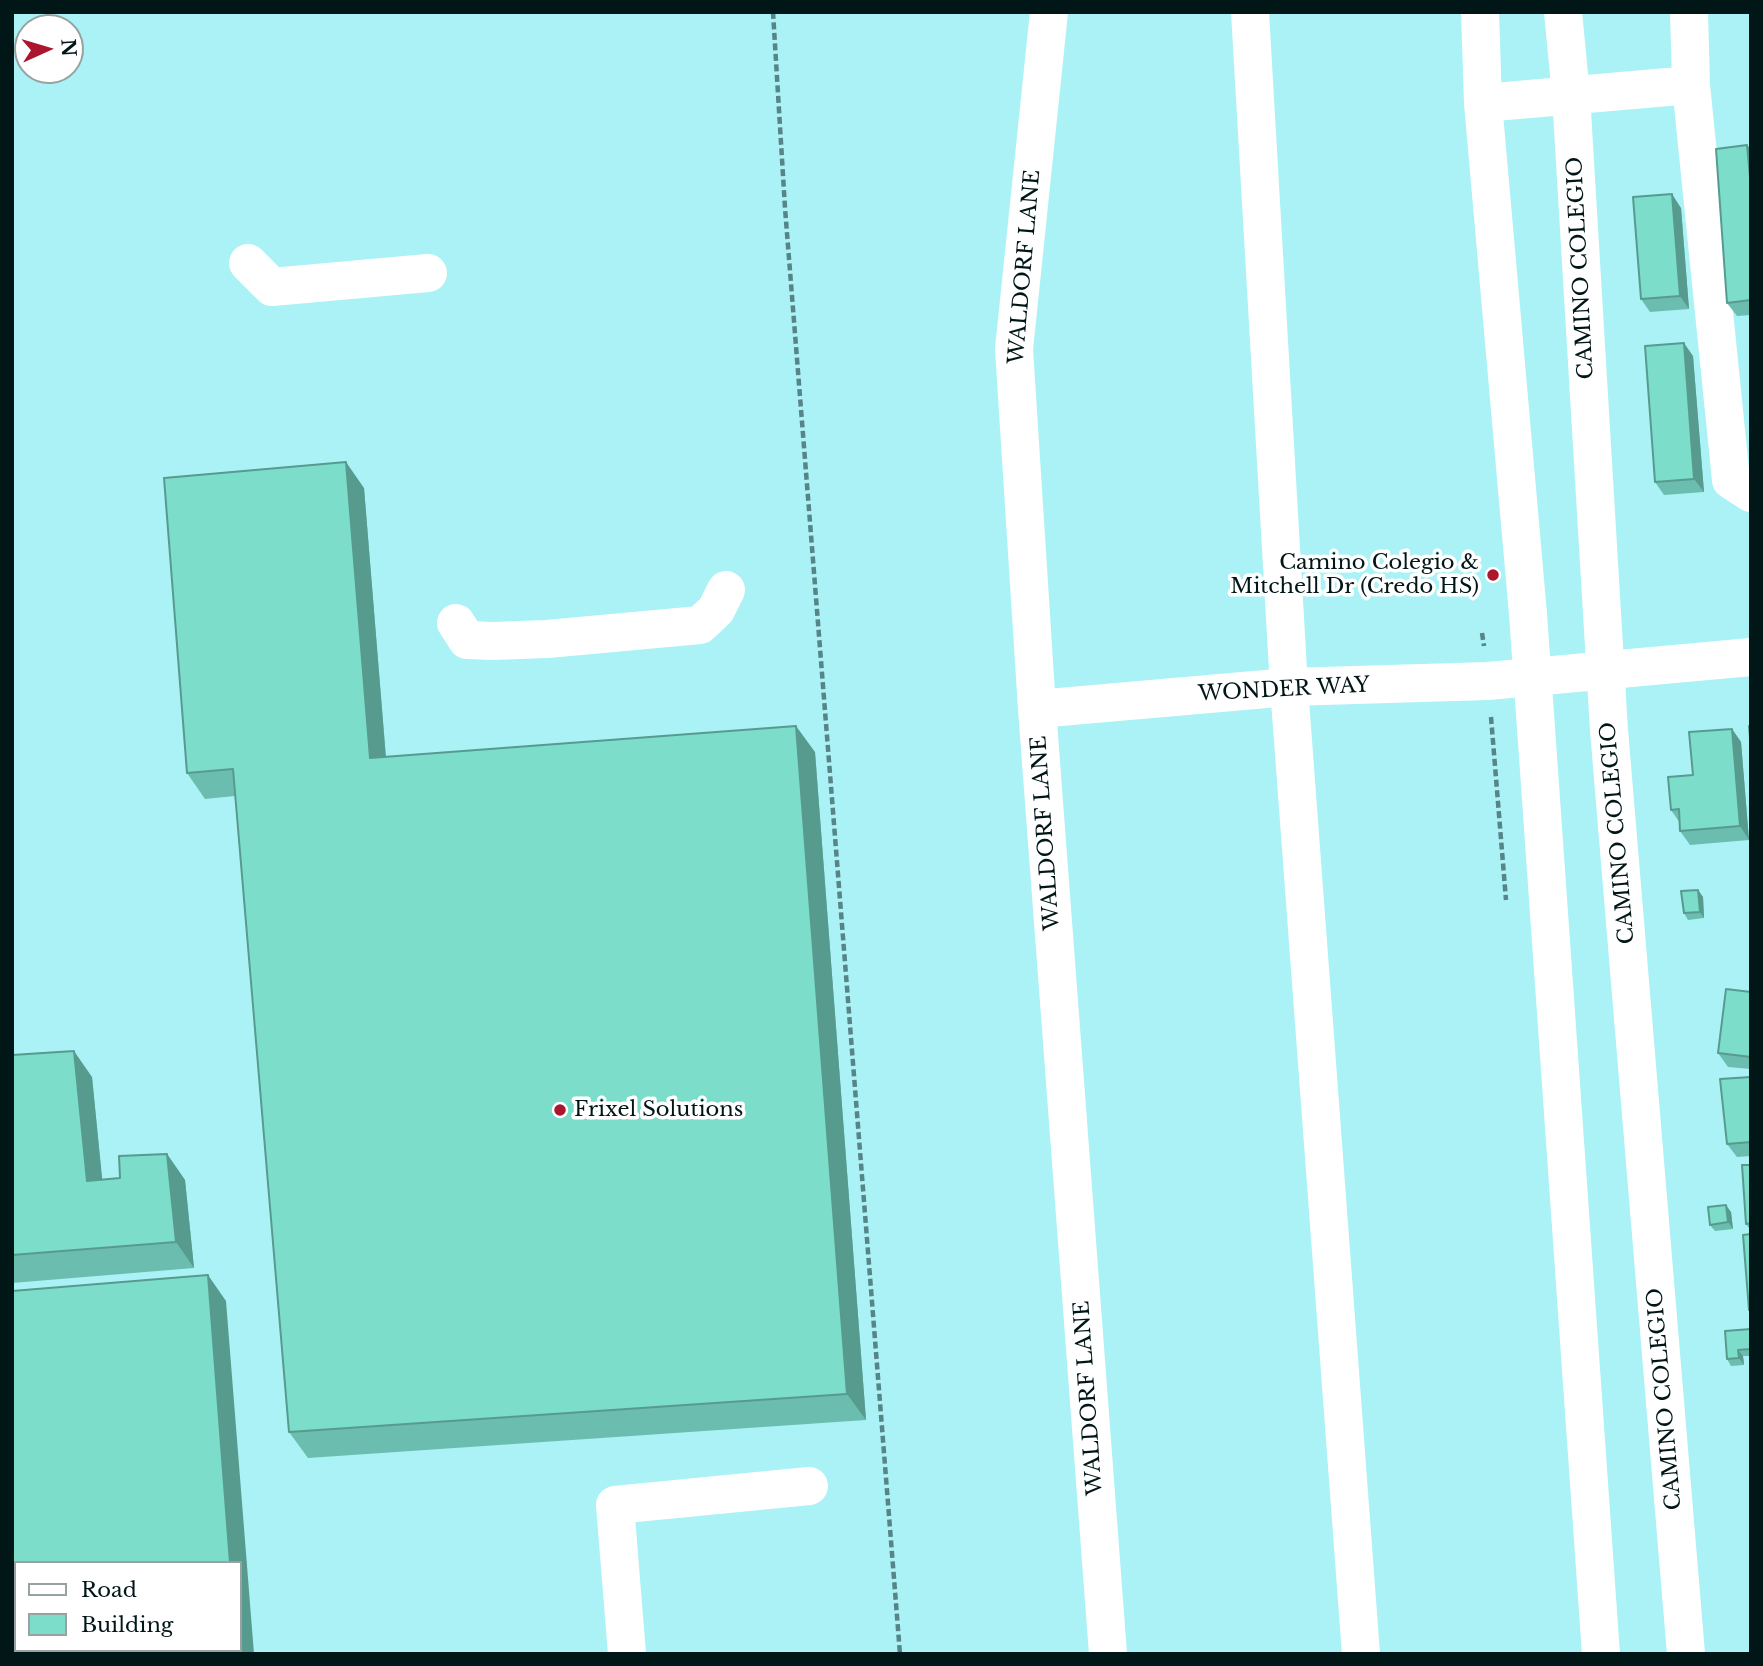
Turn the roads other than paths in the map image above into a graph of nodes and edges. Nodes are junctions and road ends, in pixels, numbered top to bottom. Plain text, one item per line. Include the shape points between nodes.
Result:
1 (1049, 12) edge
2 (1250, 12) edge
3 (1480, 12) edge
4 (1563, 12) edge
5 (1689, 12) edge
6 (1691, 85) junction
7 (1571, 95) junction
8 (1483, 103) junction
9 (247, 262) dead end
10 (428, 273) dead end
11 (1751, 493) edge
12 (726, 590) dead end
13 (456, 623) dead end
14 (1751, 657) edge
15 (1605, 670) junction
16 (1532, 677) junction
17 (1289, 687) junction
18 (1037, 709) junction
19 (809, 1486) dead end
20 (627, 1654) edge
21 (1108, 1654) edge
22 (1362, 1654) edge
23 (1601, 1654) edge
24 (1686, 1654) edge

1 - 18 street, WALDORF LANE via 1014,349
2 - 17 street
3 - 8 street
4 - 7 street, CAMINO COLEGIO
5 - 6 street
6 - 7 street
6 - 11 street via 1731,480
7 - 8 street
7 - 15 street, CAMINO COLEGIO
8 - 16 street
9 - 10 street via 272,287
12 - 13 street via 716,610 700,625 492,641 467,640
14 - 15 street, WONDER WAY
15 - 16 street, WONDER WAY
15 - 24 street, CAMINO COLEGIO
16 - 17 street, WONDER WAY
16 - 23 street
17 - 18 street, WONDER WAY
17 - 22 street
18 - 21 street, WALDORF LANE
19 - 20 street via 615,1505

